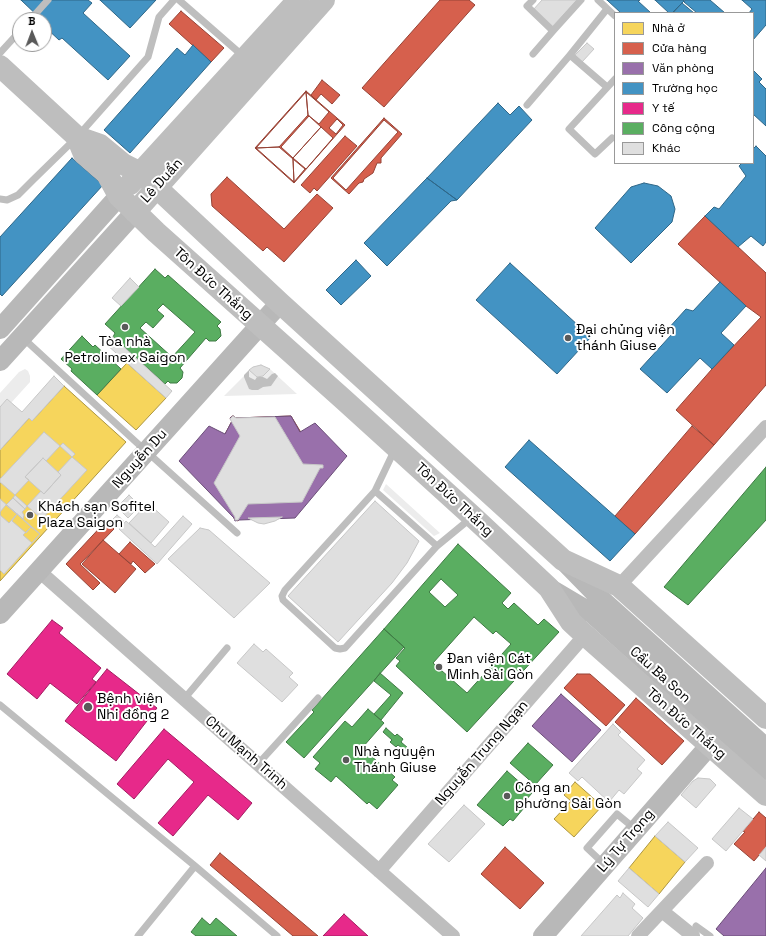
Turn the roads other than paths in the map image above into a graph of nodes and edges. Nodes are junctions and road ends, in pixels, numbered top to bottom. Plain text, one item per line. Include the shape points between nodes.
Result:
1 (48, 0) edge
2 (174, 0) edge
3 (179, 0) edge
4 (298, 0) edge
5 (324, 0) edge
6 (533, 0) edge
7 (581, 0) edge
8 (598, 0) edge
9 (607, 9) junction
10 (37, 12) edge
11 (614, 15) edge
12 (553, 31) junction
13 (12, 40) edge
14 (0, 53) edge
15 (533, 54) dead end
16 (570, 54) junction
17 (252, 65) junction
18 (0, 66) edge
19 (614, 80) edge
20 (607, 88) junction
21 (527, 105) dead end
22 (77, 137) junction
23 (612, 138) dead end
24 (149, 180) junction
25 (119, 196) junction
26 (0, 199) edge
27 (135, 212) junction
28 (280, 303) junction
29 (260, 326) junction
30 (0, 329) edge
31 (22, 337) junction
32 (338, 356) junction
33 (0, 361) edge
34 (319, 378) junction
35 (766, 427) edge
36 (396, 447) junction
37 (146, 452) junction
38 (375, 491) junction
39 (472, 516) junction
40 (237, 533) dead end
41 (437, 546) junction
42 (563, 560) junction
43 (38, 571) junction
44 (619, 586) junction
45 (548, 588) junction
46 (598, 608) junction
47 (0, 614) edge
48 (585, 635) junction
49 (227, 648) dead end
50 (318, 698) dead end
51 (184, 699) junction
52 (0, 705) edge
53 (766, 718) edge
54 (710, 745) junction
55 (766, 748) edge
56 (258, 764) junction
57 (766, 770) edge
58 (766, 795) edge
59 (707, 863) dead end
60 (195, 866) junction
61 (379, 871) junction
62 (662, 911) junction
63 (695, 931) edge
64 (449, 935) edge
65 (138, 936) edge
66 (277, 936) edge
67 (543, 936) edge
68 (638, 936) edge
69 (710, 936) edge

1 - 10 lane
2 - 22 lane via 160,17 148,57
3 - 17 lane
4 - 17 main road, Lê Duẩn
5 - 17 main road, Lê Duẩn
6 - 12 lane via 527,6
7 - 12 lane
8 - 9 lane
9 - 11 lane
9 - 16 lane
12 - 15 lane
13 - 14 lane
16 - 20 lane
16 - 21 lane
17 - 24 main road, Lê Duẩn
18 - 22 main road
19 - 20 lane
20 - 23 lane via 569,129 595,154
22 - 24 main road, Tôn Đức Thắng via 100,144 123,164
22 - 25 main road, Tôn Đức Thắng via 84,154 107,174
22 - 26 lane via 18,195 7,200
24 - 25 main road, Lê Duẩn
24 - 27 main road, Lê Duẩn
24 - 28 main road, Tôn Đức Thắng
25 - 27 main road, Tôn Đức Thắng
25 - 30 main road, Lê Duẩn
27 - 29 main road, Tôn Đức Thắng
27 - 31 main road, Lê Duẩn
28 - 29 main road, Nguyễn Du
28 - 32 main road, Tôn Đức Thắng
29 - 34 main road, Tôn Đức Thắng
29 - 37 main road, Nguyễn Du
31 - 33 main road, Lê Duẩn
31 - 37 lane
32 - 34 main road
32 - 42 main road, Tôn Đức Thắng
34 - 36 main road, Tôn Đức Thắng
35 - 44 street
36 - 38 lane
36 - 39 main road, Tôn Đức Thắng
37 - 40 lane
37 - 43 main road, Nguyễn Du
38 - 41 lane
38 - 41 lane via 282,596 283,600 335,648 345,648
39 - 41 lane
39 - 45 main road, Tôn Đức Thắng
42 - 44 main road, Tôn Đức Thắng
42 - 46 main road, Cầu Ba Son
43 - 47 main road, Nguyễn Du
43 - 51 street, Chu Mạnh Trinh
44 - 53 main road, Tôn Đức Thắng
45 - 46 main road, Cầu Ba Son
45 - 48 main road, Tôn Đức Thắng via 571,622
46 - 55 main road, Cầu Ba Son
46 - 57 main road, Cầu Ba Son
48 - 54 main road, Tôn Đức Thắng
48 - 61 street, Nguyễn Trung Ngạn
49 - 51 lane
50 - 56 lane
51 - 56 street, Chu Mạnh Trinh
52 - 60 lane
54 - 58 main road, Tôn Đức Thắng
54 - 67 main road, Lý Tự Trọng
56 - 61 street, Chu Mạnh Trinh
59 - 62 street
60 - 65 lane
60 - 66 lane
61 - 64 street, Chu Mạnh Trinh
62 - 63 street
62 - 68 street
63 - 69 lane

